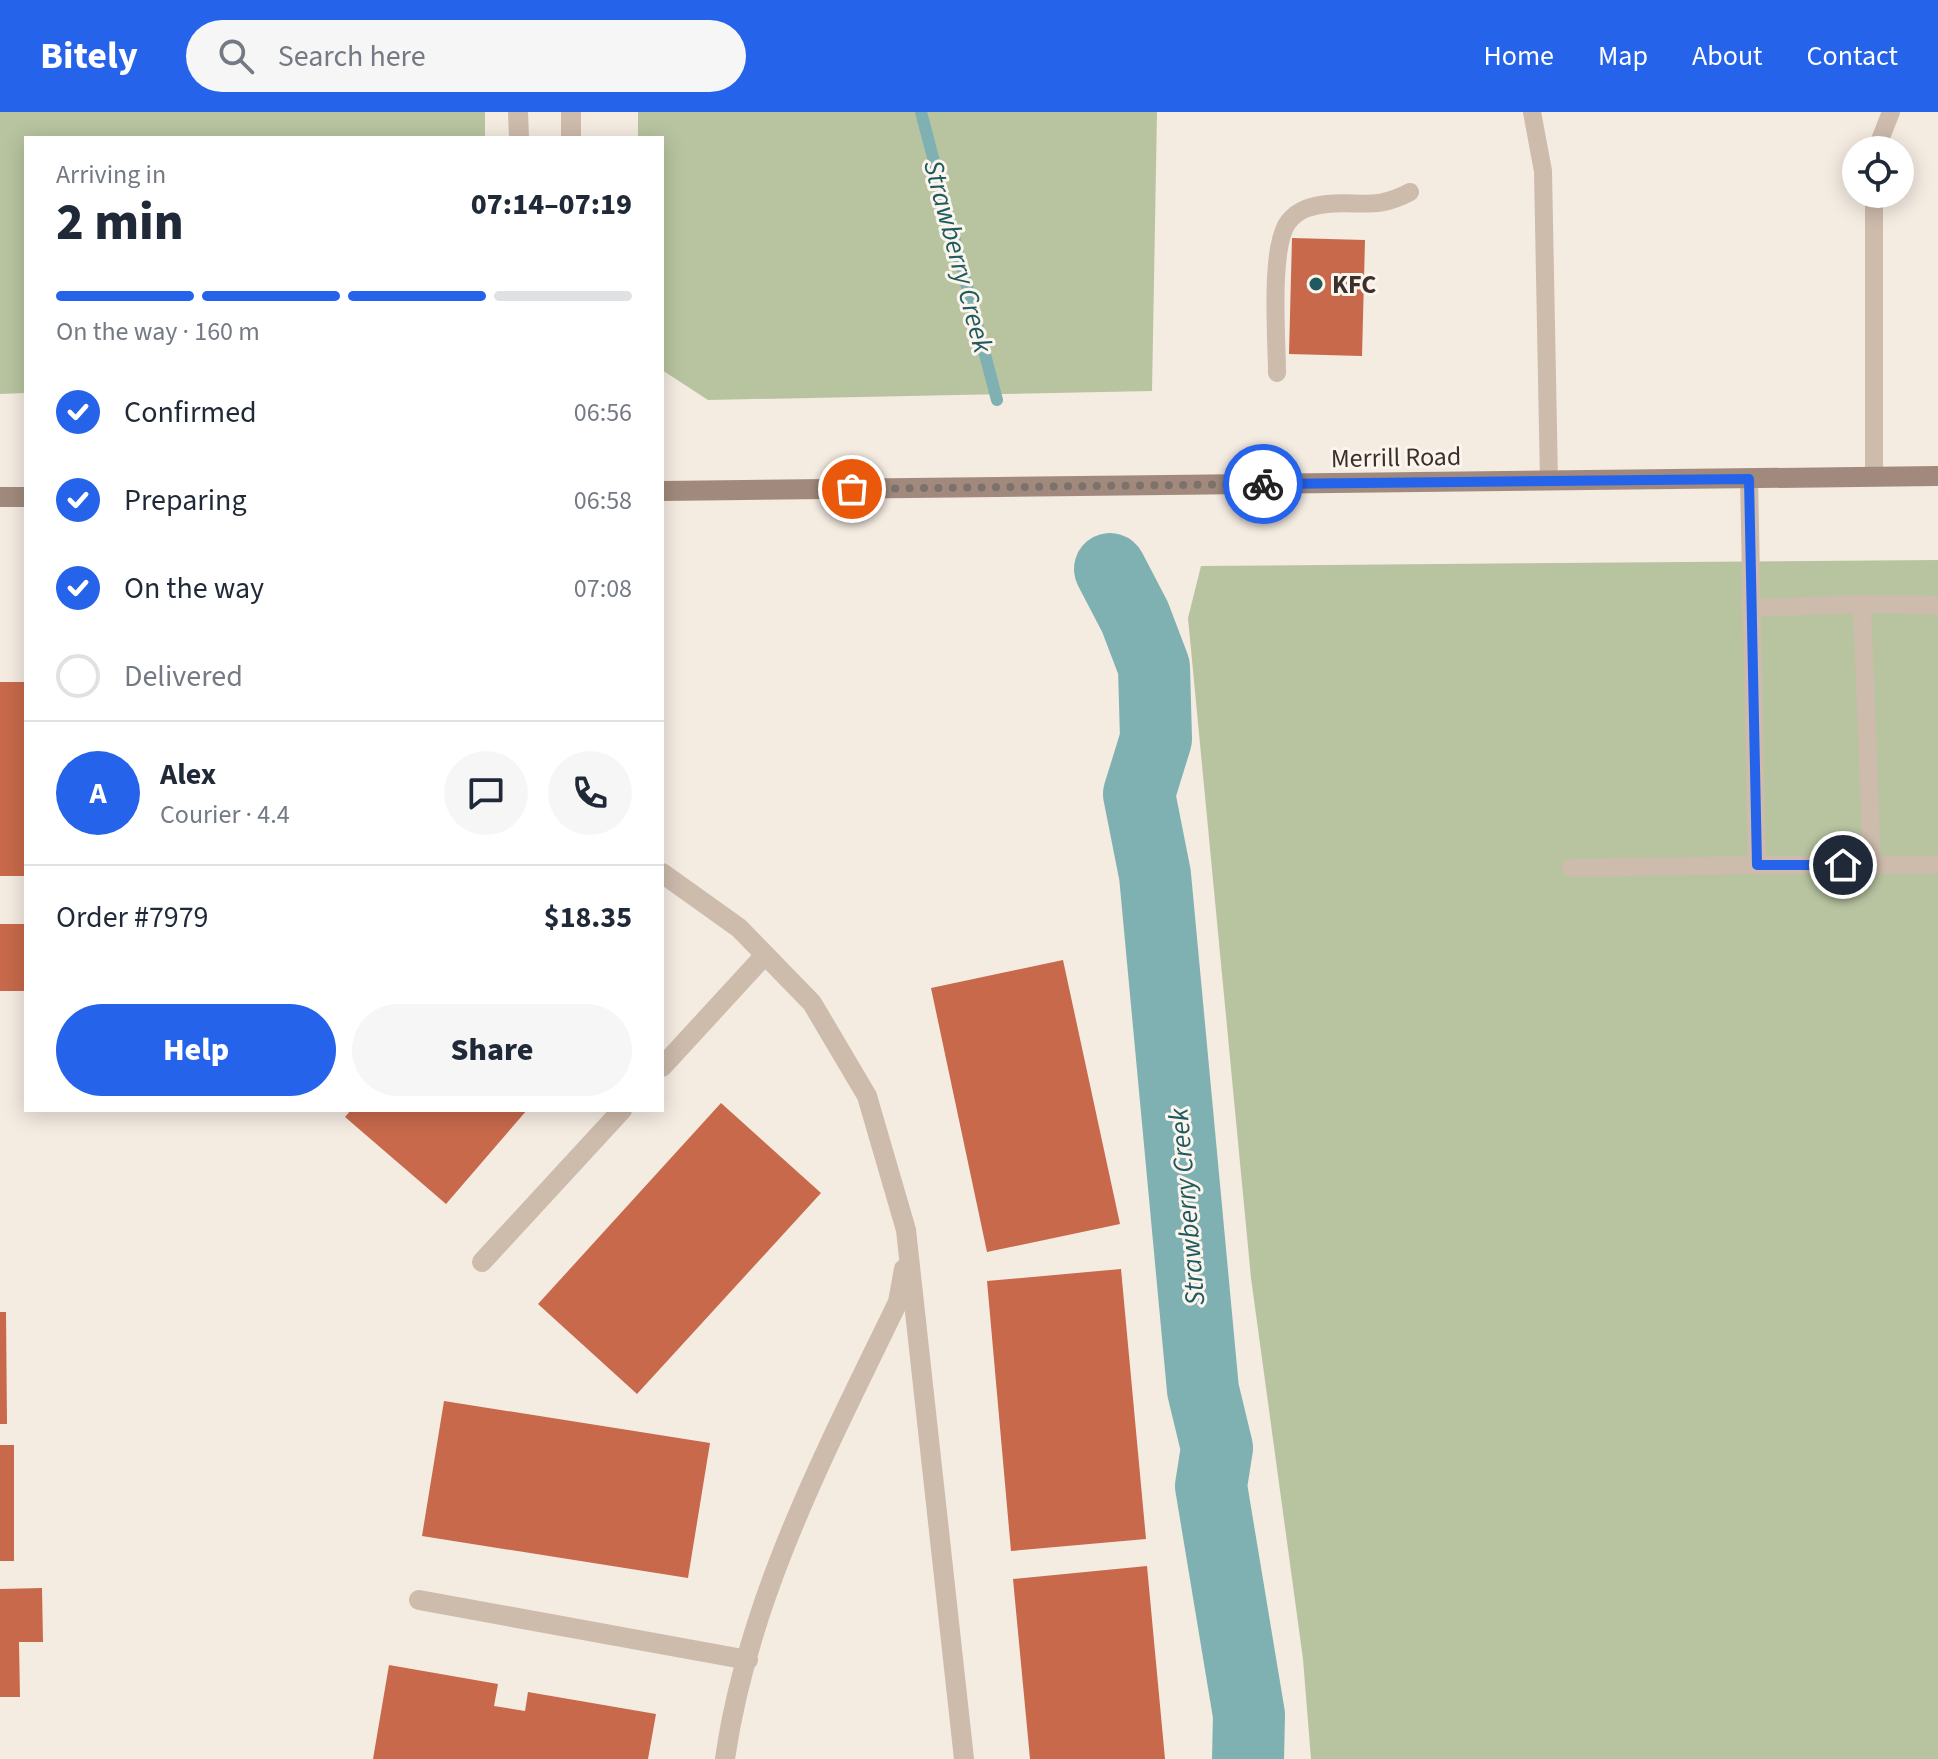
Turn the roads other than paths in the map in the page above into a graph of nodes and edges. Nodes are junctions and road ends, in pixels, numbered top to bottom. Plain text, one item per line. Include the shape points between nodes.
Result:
1 (518, 112) edge
2 (571, 112) edge
3 (1532, 112) edge
4 (1891, 112) edge
5 (519, 136) edge
6 (571, 136) edge
7 (1882, 136) edge
8 (1410, 192) dead end
9 (1874, 208) edge
10 (1277, 373) dead end
11 (1938, 476) edge
12 (1874, 477) junction
13 (1749, 479) junction
14 (1549, 481) junction
15 (664, 491) edge
16 (0, 497) edge
17 (24, 497) edge
18 (1862, 604) junction
19 (1938, 605) edge
20 (1750, 608) junction
21 (1757, 865) junction
22 (1872, 865) junction
23 (1938, 865) edge
24 (1571, 868) dead end
25 (664, 874) edge
26 (765, 955) junction
27 (664, 1065) edge
28 (620, 1112) edge
29 (908, 1249) junction
30 (482, 1262) dead end
31 (419, 1600) dead end
32 (748, 1660) junction
33 (725, 1759) edge
34 (964, 1759) edge

1 - 5 street
2 - 6 street
3 - 14 lane via 1543,171
4 - 7 lane
8 - 10 lane via 1389,204 1302,209 1286,224 1279,252
9 - 12 lane
11 - 12 main road, Merrill Road
12 - 13 main road, Merrill Road
13 - 14 main road, Merrill Road
13 - 20 lane
14 - 15 main road, Merrill Road
16 - 17 main road
18 - 19 lane
18 - 20 lane
18 - 22 lane
20 - 21 lane
21 - 22 lane
21 - 24 lane
22 - 23 lane
25 - 26 street via 739,928
26 - 27 street
26 - 29 street via 812,1003 867,1096
28 - 30 street
29 - 32 street via 898,1302 804,1500
29 - 34 street
31 - 32 street
32 - 33 street

